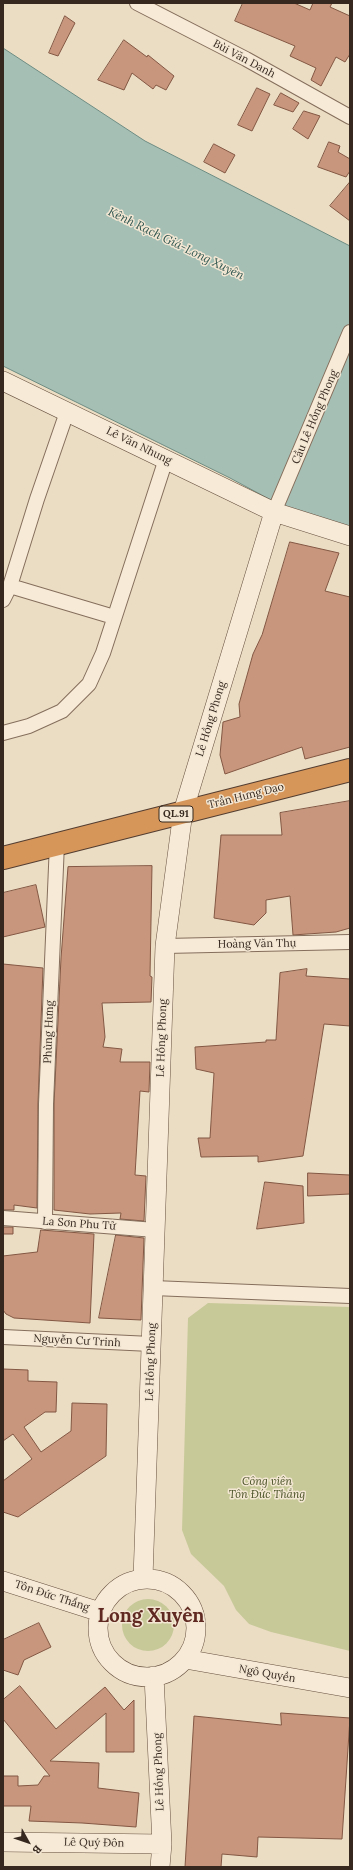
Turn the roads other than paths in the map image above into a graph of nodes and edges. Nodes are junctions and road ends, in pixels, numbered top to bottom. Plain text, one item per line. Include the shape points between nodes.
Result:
1 (137, 3) edge
2 (350, 117) edge
3 (350, 332) edge
4 (3, 381) edge
5 (67, 412) junction
6 (166, 460) junction
7 (277, 506) junction
8 (350, 536) edge
9 (10, 586) junction
10 (3, 600) edge
11 (114, 617) junction
12 (3, 733) edge
13 (350, 770) edge
14 (183, 812) junction
15 (58, 843) junction
16 (3, 858) edge
17 (350, 942) edge
18 (165, 946) junction
19 (3, 1218) edge
20 (45, 1222) junction
21 (155, 1230) junction
22 (153, 1288) junction
23 (350, 1296) edge
24 (3, 1337) edge
25 (151, 1344) junction
26 (143, 1578) junction
27 (3, 1581) edge
28 (100, 1612) junction
29 (185, 1659) junction
30 (154, 1676) junction
31 (350, 1688) edge
32 (3, 1842) edge
33 (162, 1844) junction
34 (160, 1867) edge

1 - 2 street, Bùi Văn Danh via 246,59
3 - 7 street, Cầu Lê Hồng Phong
4 - 5 street, Lê Văn Nhung
5 - 6 street, Lê Văn Nhung
5 - 9 street
6 - 7 street, Lê Văn Nhung
6 - 11 street
7 - 8 street, Lê Văn Nhung
7 - 14 street, Lê Hồng Phong
9 - 10 street
9 - 11 street
11 - 12 street via 96,672 77,698 49,718
13 - 14 highway, Trần Hưng Đạo / QL.91
14 - 15 highway, Trần Hưng Đạo / QL.91
14 - 18 street, Lê Hồng Phong
15 - 16 highway, Trần Hưng Đạo / QL.91
15 - 20 street, Phùng Hưng via 46,1104
17 - 18 street, Hoàng Văn Thụ
18 - 21 street, Lê Hồng Phong
19 - 20 street, La Sơn Phu Tử
20 - 21 street, La Sơn Phu Tử
21 - 22 street, Lê Hồng Phong
22 - 23 street
22 - 25 street, Lê Hồng Phong
24 - 25 street, Nguyễn Cư Trinh
25 - 26 street, Lê Hồng Phong
26 - 28 street via 117,1589 107,1599
26 - 29 street via 160,1580 174,1587 186,1598 194,1612 196,1629 193,1645
27 - 28 street, Tôn Đức Thắng
28 - 30 street via 97,1628 100,1645 109,1660 138,1676
29 - 30 street via 176,1667
29 - 31 street, Ngô Quyền
30 - 33 street, Lê Hồng Phong
32 - 33 street, Lê Quý Đôn
33 - 34 street, Lê Hồng Phong

